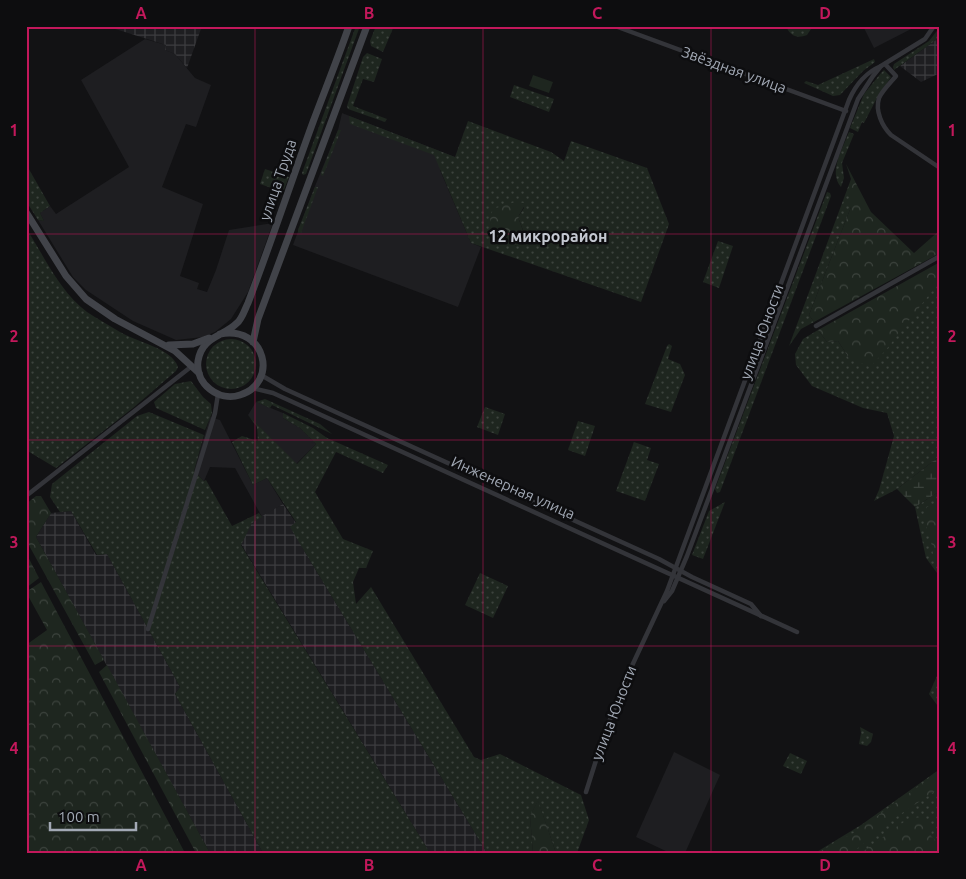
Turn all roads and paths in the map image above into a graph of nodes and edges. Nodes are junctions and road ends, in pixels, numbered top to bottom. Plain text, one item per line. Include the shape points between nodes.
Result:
1 (349, 26) edge
2 (367, 26) edge
3 (615, 26) edge
4 (934, 26) edge
5 (883, 65) junction
6 (845, 111) junction
7 (852, 114) junction
8 (940, 168) edge
9 (26, 212) edge
10 (940, 256) edge
11 (816, 326) dead end
12 (217, 335) junction
13 (253, 342) junction
14 (166, 344) junction
15 (193, 366) junction
16 (199, 373) junction
17 (261, 375) junction
18 (252, 388) junction
19 (218, 394) junction
20 (26, 496) edge
21 (674, 568) junction
22 (680, 571) junction
23 (672, 575) junction
24 (678, 578) junction
25 (659, 609) junction
26 (762, 617) junction
27 (148, 629) dead end
28 (797, 632) dead end
29 (586, 792) dead end

1 - 12 main road, улица Труда via 246,308 238,323
2 - 13 main road, улица Труда via 261,310
3 - 6 street, Звёздная улица
4 - 5 street, улица Юности via 925,39
5 - 6 street, улица Юности via 864,77
5 - 7 street, улица Юности via 862,92
5 - 8 street via 896,76 879,98 879,114 884,128
6 - 7 street, Звёздная улица
6 - 21 street, улица Юности
7 - 22 street, улица Юности
9 - 14 main road via 66,276 86,299 115,319
10 - 11 street
12 - 13 main road via 238,333
12 - 14 main road via 193,344
12 - 16 main road via 200,352
13 - 17 main road via 261,354
14 - 15 main road
15 - 16 main road
15 - 20 street
16 - 19 main road via 205,385
17 - 18 main road
17 - 21 street, Инженерная улица via 285,389
18 - 19 main road via 239,396
18 - 23 street, Инженерная улица via 274,393
19 - 27 street via 215,413
21 - 22 street, Инженерная улица
21 - 23 street, улица Юности
22 - 24 street, улица Юности
22 - 26 street, Инженерная улица via 751,604
23 - 24 street, Инженерная улица
23 - 25 street, улица Юности
24 - 25 street, улица Юности
24 - 26 street, Инженерная улица
25 - 29 street, улица Юности via 605,732
26 - 28 street, Инженерная улица

